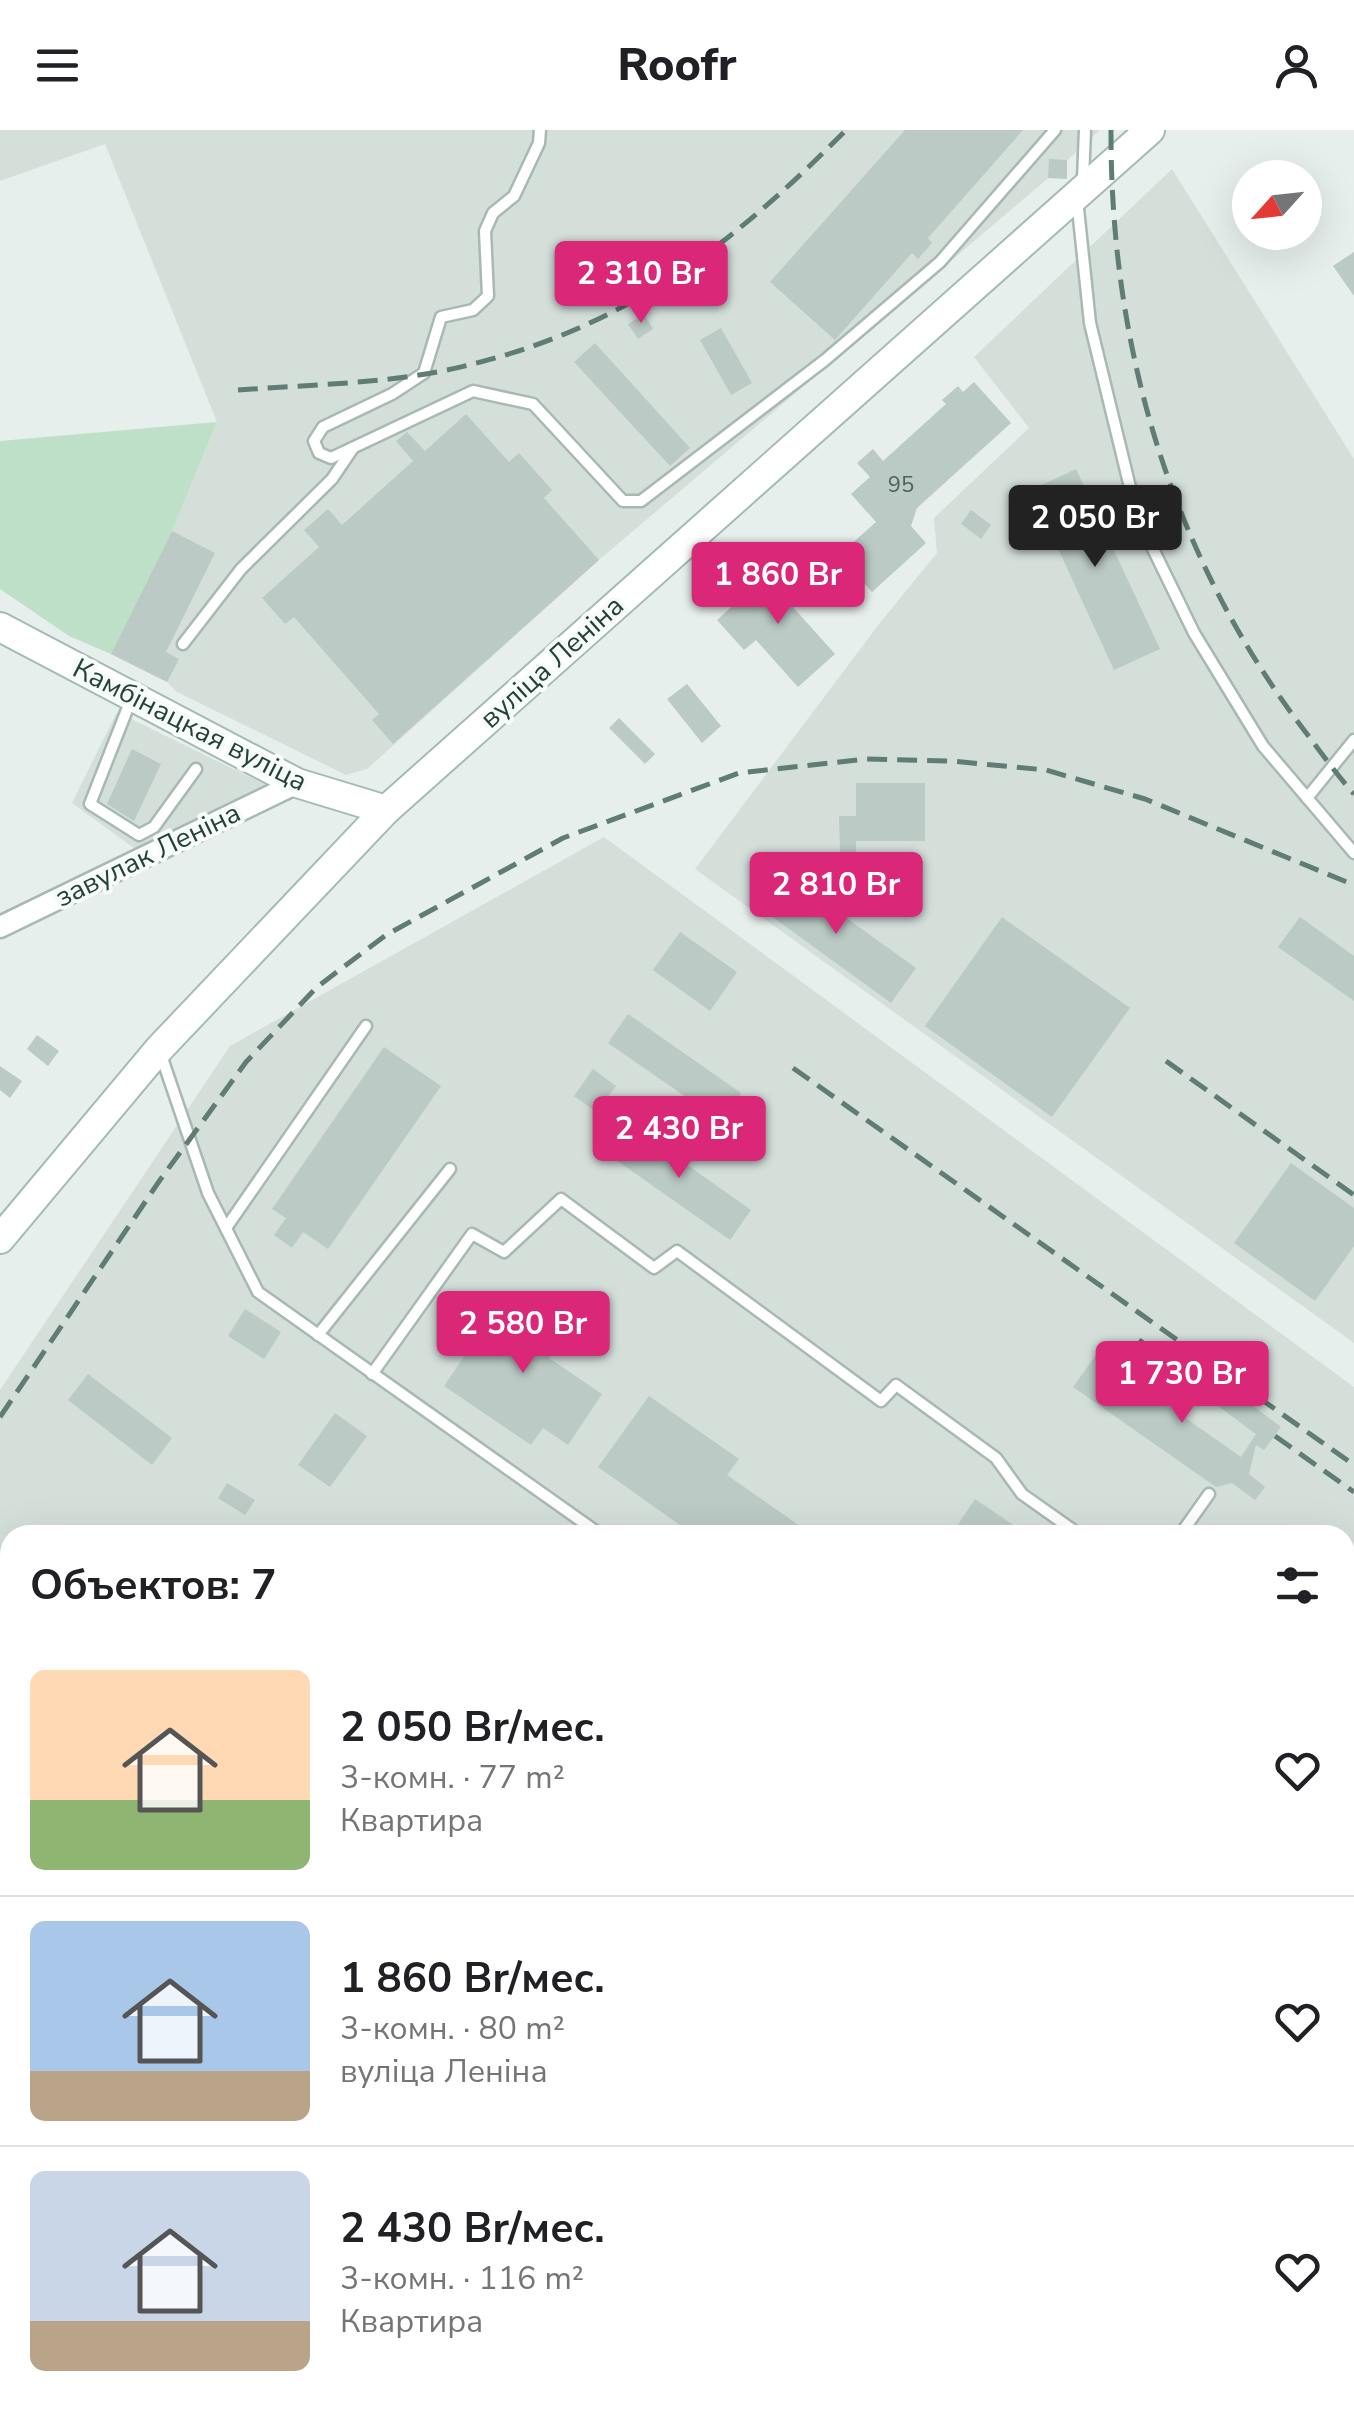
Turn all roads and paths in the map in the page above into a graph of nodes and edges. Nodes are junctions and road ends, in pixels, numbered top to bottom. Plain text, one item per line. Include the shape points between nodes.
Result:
1 (540, 130) edge
2 (1055, 130) edge
3 (1085, 130) edge
4 (1150, 130) edge
5 (1077, 196) junction
6 (354, 447) junction
7 (0, 627) edge
8 (183, 644) dead end
9 (132, 696) junction
10 (1354, 740) edge
11 (196, 769) dead end
12 (297, 783) junction
13 (1307, 798) junction
14 (386, 810) junction
15 (1354, 852) edge
16 (0, 928) edge
17 (366, 1026) dead end
18 (159, 1049) junction
19 (450, 1169) dead end
20 (226, 1228) junction
21 (0, 1240) edge
22 (318, 1334) junction
23 (372, 1374) junction
24 (1209, 1494) dead end
25 (586, 1525) edge
26 (1066, 1525) edge
27 (1187, 1525) edge

1 - 6 lane via 514,196 484,231 488,296 473,310 442,316 424,373 323,427 314,441 319,454 332,458
2 - 6 lane via 940,262 641,502 623,501 532,404 494,394 473,391
3 - 5 lane via 1086,171
4 - 5 main road, вуліца Леніна
5 - 13 lane via 1090,323 1138,516 1194,632 1263,746
5 - 14 main road, вуліца Леніна
6 - 8 lane via 332,479 240,570
7 - 9 main road, Камбінацкая вуліца
9 - 11 lane via 90,804 139,835 154,827
9 - 12 main road, Камбінацкая вуліца
10 - 13 lane
12 - 14 main road, Камбінацкая вуліца
12 - 16 street, завулак Леніна
13 - 15 lane
14 - 18 main road, вуліца Леніна
17 - 20 lane
18 - 20 lane
18 - 21 main road, вуліца Леніна
19 - 22 lane
20 - 22 lane via 258,1292
22 - 23 lane
23 - 25 lane
23 - 26 lane via 472,1234 504,1252 561,1200 654,1268 677,1251 880,1401 896,1385 996,1458 1022,1494
24 - 27 lane

